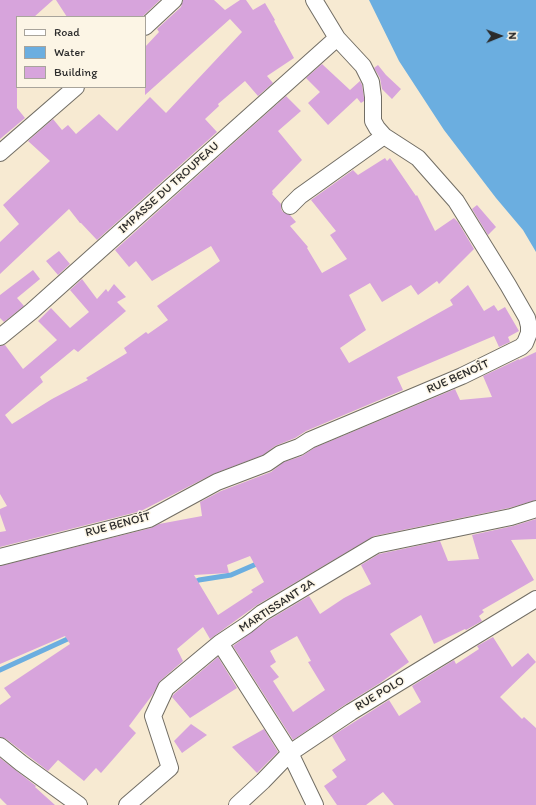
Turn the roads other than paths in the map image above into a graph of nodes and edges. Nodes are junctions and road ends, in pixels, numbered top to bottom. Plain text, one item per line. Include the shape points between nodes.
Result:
1 (174, 0) edge
2 (314, 0) edge
3 (146, 26) edge
4 (337, 38) junction
5 (75, 88) edge
6 (384, 136) junction
7 (0, 153) edge
8 (290, 206) dead end
9 (0, 337) edge
10 (536, 509) edge
11 (0, 557) edge
12 (536, 599) edge
13 (220, 643) junction
14 (0, 746) edge
15 (290, 753) junction
16 (79, 805) edge
17 (127, 805) edge
18 (237, 805) edge
19 (315, 805) edge

1 - 3 street
2 - 4 street, RUE BENOÎT
4 - 6 street, RUE BENOÎT via 363,66 371,82 373,121
4 - 9 street, IMPASSE DU TROUPEAU via 32,312
5 - 7 street
6 - 8 street via 300,196
6 - 11 street, RUE BENOÎT via 418,158 456,201 527,318 529,333 525,343 462,376 310,440 267,463 217,482 149,519
10 - 13 street, MARTISSANT 2A via 511,517 376,545 262,612
12 - 15 street, RUE POLO via 351,712
13 - 15 street
13 - 17 street, MARTISSANT 2A via 166,688 153,716 170,768
14 - 16 street
15 - 18 street, RUE POLO
15 - 19 street

